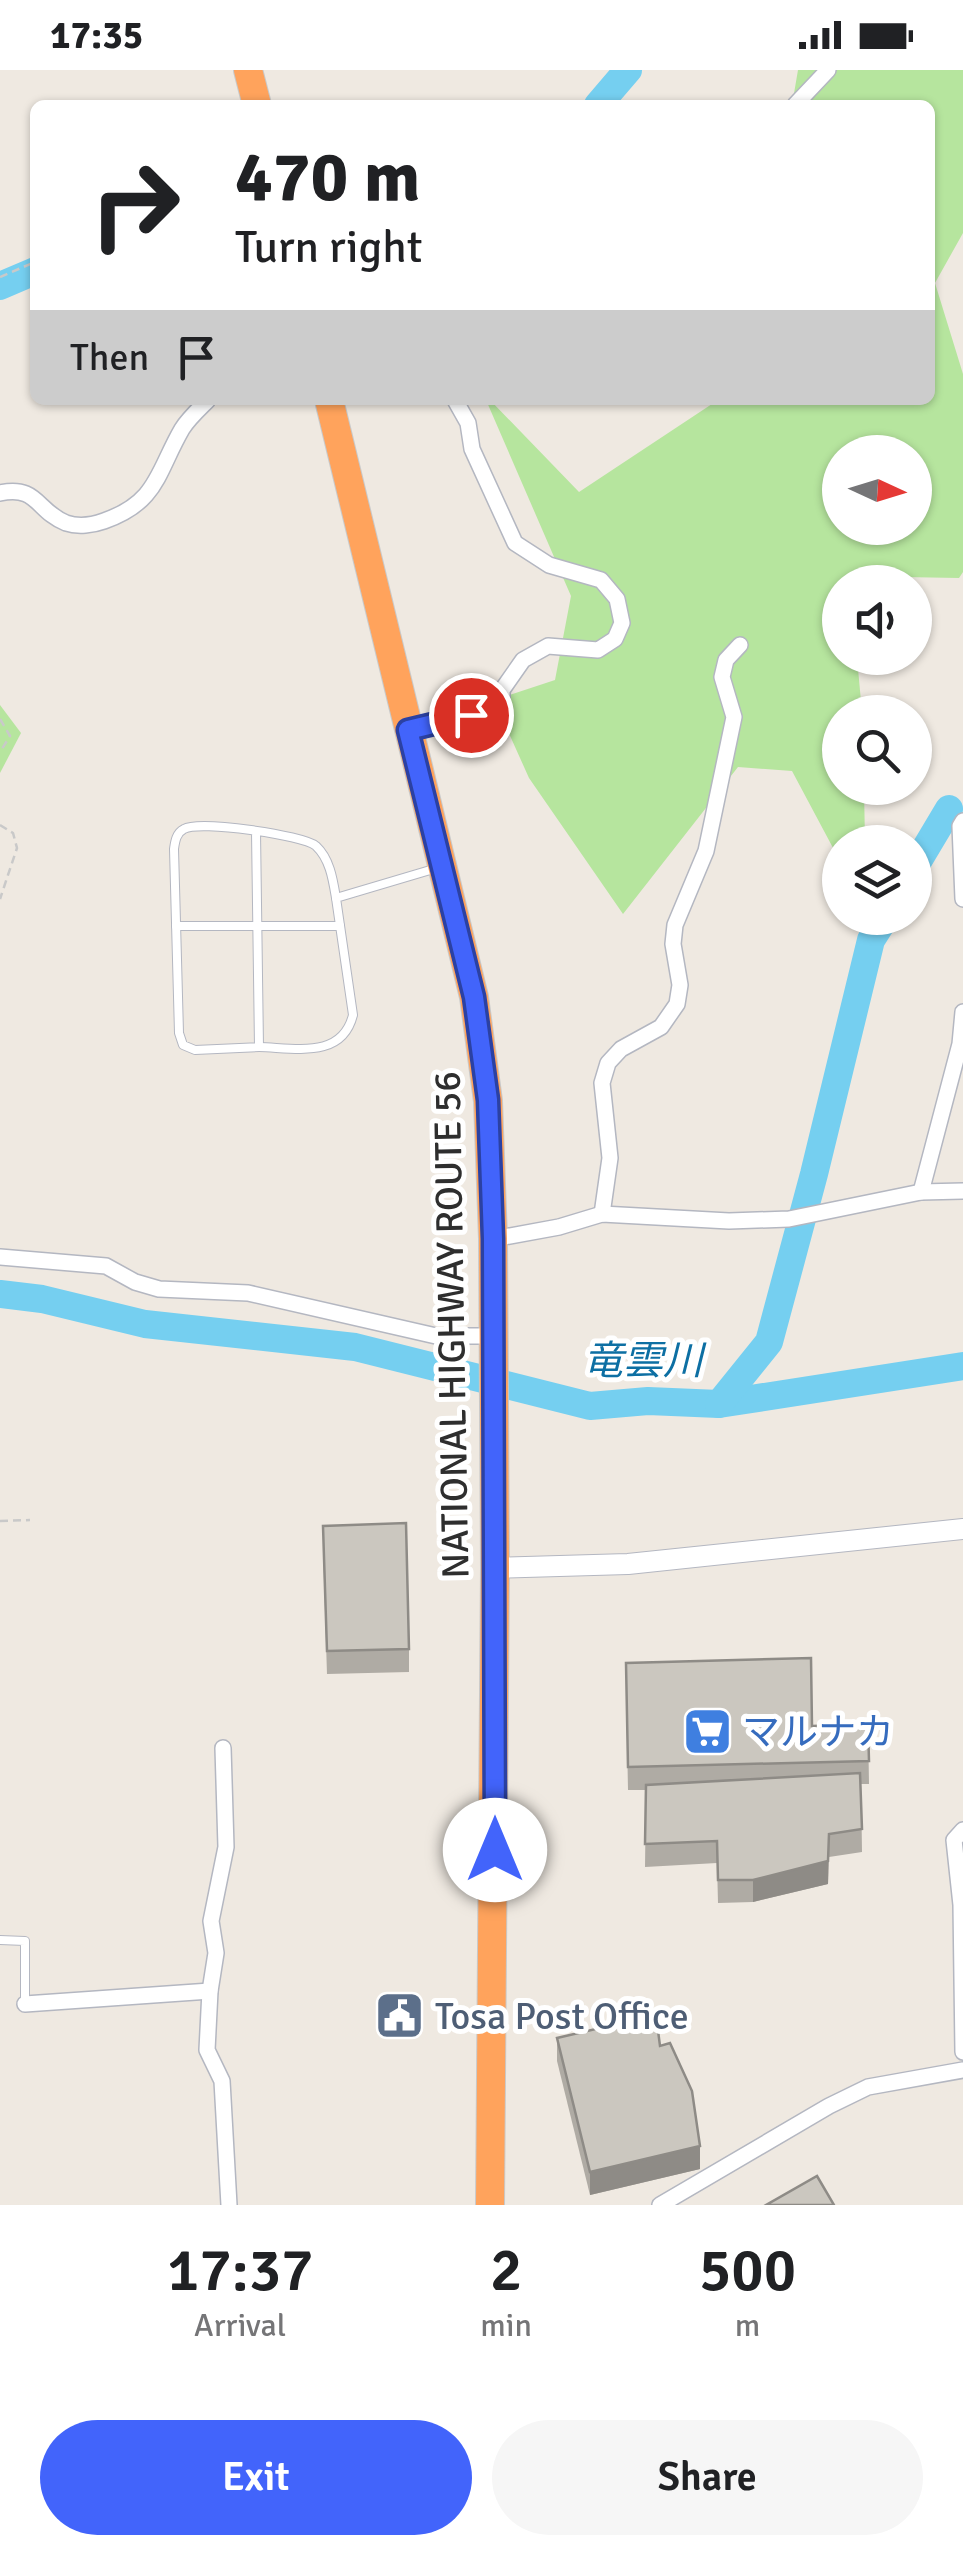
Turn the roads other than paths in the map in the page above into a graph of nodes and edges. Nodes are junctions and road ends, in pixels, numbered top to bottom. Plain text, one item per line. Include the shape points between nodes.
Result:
1 (248, 70) edge
2 (828, 70) edge
3 (255, 100) edge
4 (799, 100) edge
5 (203, 405) edge
6 (330, 405) edge
7 (458, 405) edge
8 (0, 492) edge
9 (740, 646) dead end
10 (408, 730) junction
11 (963, 821) edge
12 (256, 832) junction
13 (442, 867) junction
14 (336, 898) junction
15 (963, 899) edge
16 (176, 926) junction
17 (257, 926) junction
18 (340, 926) junction
19 (963, 1012) edge
20 (259, 1047) junction
21 (963, 1191) edge
22 (921, 1192) junction
23 (602, 1214) junction
24 (493, 1239) junction
25 (0, 1257) edge
26 (494, 1346) junction
27 (963, 1529) edge
28 (495, 1568) junction
29 (223, 1748) dead end
30 (963, 1830) edge
31 (0, 1940) edge
32 (210, 1991) junction
33 (25, 2004) joint
34 (963, 2052) edge
35 (963, 2070) edge
36 (229, 2205) edge
37 (490, 2205) edge
38 (660, 2205) edge

1 - 3 highway
2 - 4 street
5 - 8 street via 182,428 150,493 125,514 72,526 32,495
6 - 10 highway, NATIONAL HIGHWAY ROUTE 56
7 - 10 street via 515,543 550,565 601,580 618,599 622,623 615,639 598,650 548,646 522,660 502,690 502,708
9 - 23 street via 726,660 722,677 734,717 706,851 676,925 677,1004 660,1027 621,1048 602,1083 610,1158
10 - 13 highway, NATIONAL HIGHWAY ROUTE 56
11 - 15 street
12 - 14 lane via 304,838 318,848
12 - 16 lane via 198,825 176,837
12 - 17 lane
13 - 14 lane
13 - 24 highway, NATIONAL HIGHWAY ROUTE 56 via 484,1066
14 - 18 lane
16 - 17 lane
16 - 20 lane via 184,1045
17 - 18 lane
17 - 20 lane
18 - 20 lane via 353,1015 349,1031 334,1044
19 - 22 street
21 - 22 street
22 - 23 street via 789,1220
23 - 24 street
24 - 26 highway, NATIONAL HIGHWAY ROUTE 56
25 - 26 street via 106,1266 159,1289 248,1293
26 - 28 highway, NATIONAL HIGHWAY ROUTE 56
27 - 28 street via 628,1564
28 - 37 highway, NATIONAL HIGHWAY ROUTE 56
29 - 32 street via 226,1847 212,1921
30 - 34 street via 954,1840 962,1904
31 - 33 lane via 24,1941
32 - 33 street
32 - 36 street via 207,2050 222,2081
35 - 38 street via 868,2087

